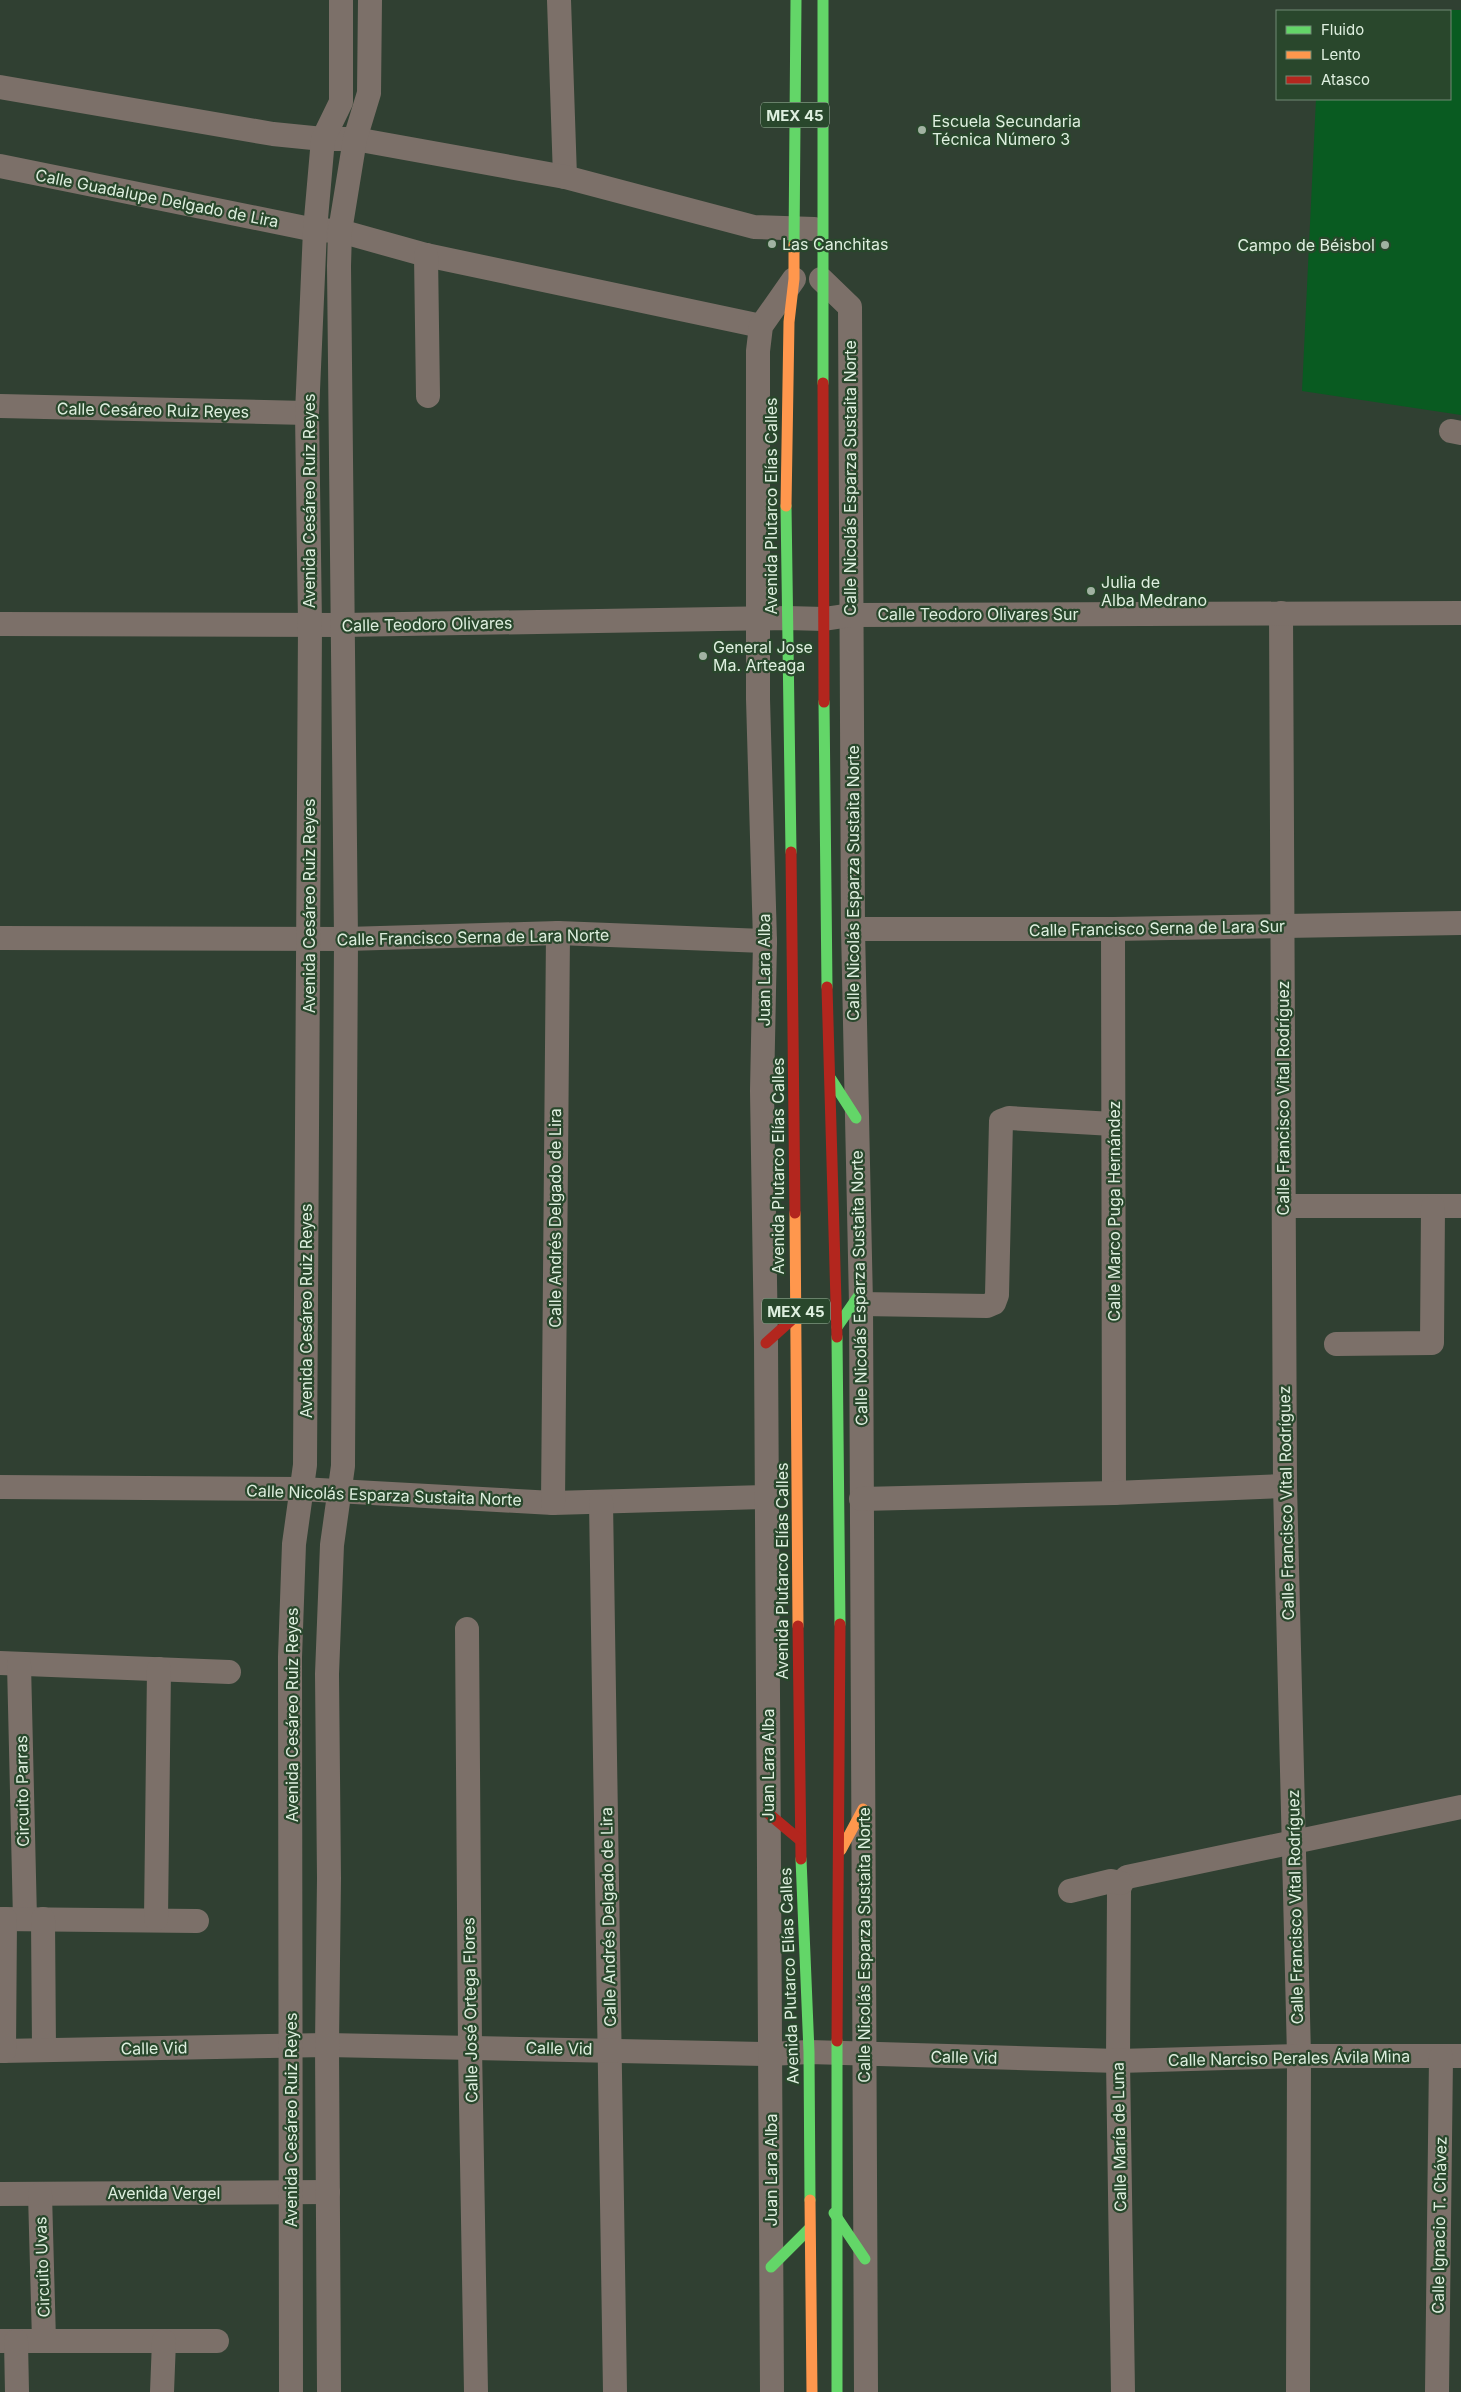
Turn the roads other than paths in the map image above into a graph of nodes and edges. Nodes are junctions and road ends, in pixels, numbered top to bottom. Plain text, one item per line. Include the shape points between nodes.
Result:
1 (341, 0) edge
2 (370, 0) edge
3 (559, 0) edge
4 (796, 0) edge
5 (823, 0) edge
6 (0, 87) edge
7 (355, 139) junction
8 (323, 140) junction
9 (0, 166) edge
10 (565, 177) junction
11 (822, 229) junction
12 (314, 230) junction
13 (794, 230) junction
14 (340, 231) junction
15 (426, 255) junction
16 (794, 279) junction
17 (821, 279) junction
18 (761, 326) junction
19 (428, 396) dead end
20 (0, 406) edge
21 (307, 413) junction
22 (1281, 613) junction
23 (1461, 613) edge
24 (851, 615) junction
25 (787, 618) junction
26 (758, 619) junction
27 (824, 619) junction
28 (0, 624) edge
29 (310, 625) junction
30 (342, 626) junction
31 (1461, 923) edge
32 (1283, 926) junction
33 (853, 929) junction
34 (1113, 929) junction
35 (558, 933) junction
36 (0, 938) edge
37 (309, 938) junction
38 (346, 939) junction
39 (765, 941) junction
40 (831, 1079) junction
41 (794, 1090) junction
42 (762, 1091) junction
43 (856, 1118) junction
44 (1114, 1124) junction
45 (1284, 1206) junction
46 (1461, 1206) edge
47 (1433, 1207) junction
48 (860, 1299) junction
49 (796, 1316) junction
50 (837, 1327) junction
51 (766, 1343) junction
52 (1336, 1344) dead end
53 (1285, 1486) junction
54 (0, 1488) edge
55 (301, 1489) junction
56 (340, 1492) junction
57 (1114, 1494) junction
58 (767, 1497) junction
59 (861, 1499) junction
60 (553, 1502) junction
61 (601, 1502) junction
62 (467, 1629) dead end
63 (10, 1663) edge
64 (159, 1669) junction
65 (229, 1672) dead end
66 (1461, 1807) edge
67 (863, 1809) junction
68 (769, 1814) junction
69 (800, 1840) junction
70 (1294, 1842) junction
71 (840, 1853) junction
72 (1121, 1883) junction
73 (1070, 1892) dead end
74 (18, 1919) edge
75 (156, 1920) junction
76 (197, 1921) dead end
77 (291, 2045) junction
78 (327, 2045) junction
79 (470, 2047) junction
80 (610, 2049) junction
81 (44, 2050) junction
82 (2, 2051) edge
83 (809, 2052) junction
84 (835, 2053) junction
85 (770, 2054) junction
86 (864, 2055) junction
87 (1299, 2056) junction
88 (1451, 2057) edge
89 (1118, 2061) junction
90 (328, 2192) junction
91 (290, 2193) junction
92 (0, 2194) edge
93 (40, 2194) junction
94 (834, 2213) junction
95 (809, 2229) junction
96 (865, 2259) junction
97 (771, 2267) junction
98 (8, 2341) edge
99 (44, 2341) junction
100 (164, 2341) junction
101 (217, 2341) dead end
102 (17, 2392) edge
103 (162, 2392) edge
104 (291, 2392) edge
105 (329, 2392) edge
106 (476, 2392) edge
107 (614, 2392) edge
108 (772, 2392) edge
109 (812, 2392) edge
110 (837, 2392) edge
111 (866, 2392) edge
112 (1123, 2392) edge
113 (1298, 2392) edge
114 (1437, 2392) edge

1 - 8 street via 342,102
2 - 7 street, Avenida Cesáreo Ruiz Reyes via 370,93
3 - 10 street
4 - 13 main road, Avenida Plutarco Elías Calles / MEX 45
5 - 11 main road, MEX 45
6 - 8 street
7 - 8 street
7 - 10 street
7 - 14 street, Avenida Cesáreo Ruiz Reyes
8 - 12 street, Avenida Cesáreo Ruiz Reyes
9 - 12 street, Calle Guadalupe Delgado de Lira
10 - 13 street via 754,227
11 - 13 street
11 - 17 main road, MEX 45
12 - 14 street, Calle Guadalupe Delgado de Lira
12 - 21 street, Avenida Cesáreo Ruiz Reyes
13 - 16 main road, Avenida Plutarco Elías Calles / MEX 45
14 - 15 street, Calle Guadalupe Delgado de Lira
14 - 30 street, Avenida Cesáreo Ruiz Reyes
15 - 18 street, Calle Guadalupe Delgado de Lira
15 - 19 street
16 - 18 street, Juan Lara Alba
16 - 25 main road, Avenida Plutarco Elías Calles / MEX 45 via 789,332
17 - 24 street, Calle Nicolás Esparza Sustaita Norte via 850,306
17 - 27 main road, MEX 45
18 - 26 street, Juan Lara Alba via 758,352
20 - 21 street, Calle Cesáreo Ruiz Reyes
21 - 29 street, Avenida Cesáreo Ruiz Reyes
22 - 23 street, Calle Teodoro Olivares Sur
22 - 24 street, Calle Teodoro Olivares Sur
22 - 32 street, Calle Francisco Vital Rodríguez
24 - 27 street, Calle Teodoro Olivares Sur
24 - 33 street, Calle Nicolás Esparza Sustaita Norte
25 - 26 street, Calle Teodoro Olivares
25 - 27 street, Calle Teodoro Olivares
25 - 41 main road, Avenida Plutarco Elías Calles / MEX 45
26 - 30 street, Calle Teodoro Olivares
26 - 39 street, Juan Lara Alba
27 - 40 main road, MEX 45 via 826,931
28 - 29 street, Calle Teodoro Olivares
29 - 30 street, Calle Teodoro Olivares
29 - 37 street, Avenida Cesáreo Ruiz Reyes
30 - 38 street, Avenida Cesáreo Ruiz Reyes
31 - 32 street, Calle Francisco Serna de Lara Sur
32 - 34 street, Calle Francisco Serna de Lara Sur
32 - 45 street, Calle Francisco Vital Rodríguez
33 - 34 street, Calle Francisco Serna de Lara Sur
33 - 43 street, Calle Nicolás Esparza Sustaita Norte
34 - 44 street, Calle Marco Puga Hernández
35 - 38 street, Calle Francisco Serna de Lara Norte
35 - 39 street, Calle Francisco Serna de Lara Norte
35 - 60 street, Calle Andrés Delgado de Lira
36 - 37 street, Calle Francisco Serna de Lara Norte
37 - 38 street, Calle Francisco Serna de Lara Norte
37 - 55 street, Avenida Cesáreo Ruiz Reyes via 305,1465
38 - 56 street, Avenida Cesáreo Ruiz Reyes via 343,1456
39 - 42 street, Juan Lara Alba
40 - 43 main road
40 - 50 main road, MEX 45
41 - 42 street
41 - 49 main road, Avenida Plutarco Elías Calles / MEX 45
42 - 51 street, Juan Lara Alba
43 - 48 street, Calle Nicolás Esparza Sustaita Norte
44 - 48 street via 1009,1118 1001,1121 997,1295 994,1303 987,1306
44 - 57 street, Calle Marco Puga Hernández
45 - 47 street
45 - 53 street, Calle Francisco Vital Rodríguez
46 - 47 street
47 - 52 street via 1432,1343
48 - 50 main road
48 - 59 street, Calle Nicolás Esparza Sustaita Norte
49 - 51 main road
49 - 69 main road, Avenida Plutarco Elías Calles / MEX 45
50 - 71 main road, MEX 45
51 - 58 street, Juan Lara Alba
53 - 57 street
53 - 70 street, Calle Francisco Vital Rodríguez
54 - 55 street, Calle Nicolás Esparza Sustaita Norte
55 - 56 street, Calle Nicolás Esparza Sustaita Norte
55 - 77 street, Avenida Cesáreo Ruiz Reyes via 294,1544 290,1657
56 - 60 street, Calle Nicolás Esparza Sustaita Norte
56 - 78 street, Avenida Cesáreo Ruiz Reyes via 332,1545 327,1674
57 - 59 street
58 - 61 street, Calle Nicolás Esparza Sustaita Norte
58 - 68 street, Juan Lara Alba
59 - 67 street, Calle Nicolás Esparza Sustaita Norte
60 - 61 street, Calle Nicolás Esparza Sustaita Norte
61 - 80 street, Calle Andrés Delgado de Lira
62 - 79 street, Calle José Ortega Flores
63 - 64 street, Circuito Parras
63 - 74 street, Circuito Parras
64 - 65 street, Circuito Parras
64 - 75 street
66 - 70 street
67 - 71 main road
67 - 86 street, Calle Nicolás Esparza Sustaita Norte
68 - 69 main road
68 - 85 street, Juan Lara Alba
69 - 83 main road, Avenida Plutarco Elías Calles / MEX 45
70 - 72 street via 1128,1877
70 - 87 street, Calle Francisco Vital Rodríguez
71 - 84 main road, MEX 45
72 - 73 street via 1111,1881
72 - 89 street, Calle María de Luna
74 - 75 street
74 - 81 street, Circuito Parras
74 - 82 street, Circuito Parras
75 - 76 street
77 - 78 street, Calle Vid
77 - 81 street, Calle Vid
77 - 91 street, Avenida Cesáreo Ruiz Reyes
78 - 79 street, Calle Vid
78 - 90 street, Avenida Cesáreo Ruiz Reyes
79 - 80 street, Calle Vid
79 - 106 street, Calle José Ortega Flores
80 - 85 street, Calle Vid
80 - 107 street, Calle Andrés Delgado de Lira
81 - 82 street, Calle Vid
83 - 84 street, Calle Vid
83 - 85 street, Calle Vid
83 - 95 main road, Avenida Plutarco Elías Calles / MEX 45
84 - 86 street, Calle Vid
84 - 94 main road, MEX 45
85 - 97 street, Juan Lara Alba
86 - 89 street, Calle Vid
86 - 96 street, Calle Nicolás Esparza Sustaita Norte
87 - 88 street, Calle Narciso Perales Ávila Mina
87 - 89 street, Calle Narciso Perales Ávila Mina
87 - 113 street, Calle Francisco Vital Rodríguez
88 - 114 street, Calle Ignacio T. Chávez
89 - 112 street, Calle María de Luna
90 - 91 street, Avenida Vergel
90 - 105 street, Avenida Cesáreo Ruiz Reyes
91 - 93 street, Avenida Vergel
91 - 104 street, Avenida Cesáreo Ruiz Reyes
92 - 93 street, Avenida Vergel
93 - 99 street, Circuito Uvas
94 - 96 main road
94 - 110 main road, MEX 45
95 - 97 main road
95 - 109 main road, Avenida Plutarco Elías Calles / MEX 45
96 - 111 street, Calle Nicolás Esparza Sustaita Norte
97 - 108 street, Juan Lara Alba
98 - 99 street, Circuito Uvas
98 - 102 street, Circuito Uvas
99 - 100 street, Circuito Uvas
100 - 101 street, Circuito Uvas
100 - 103 street

